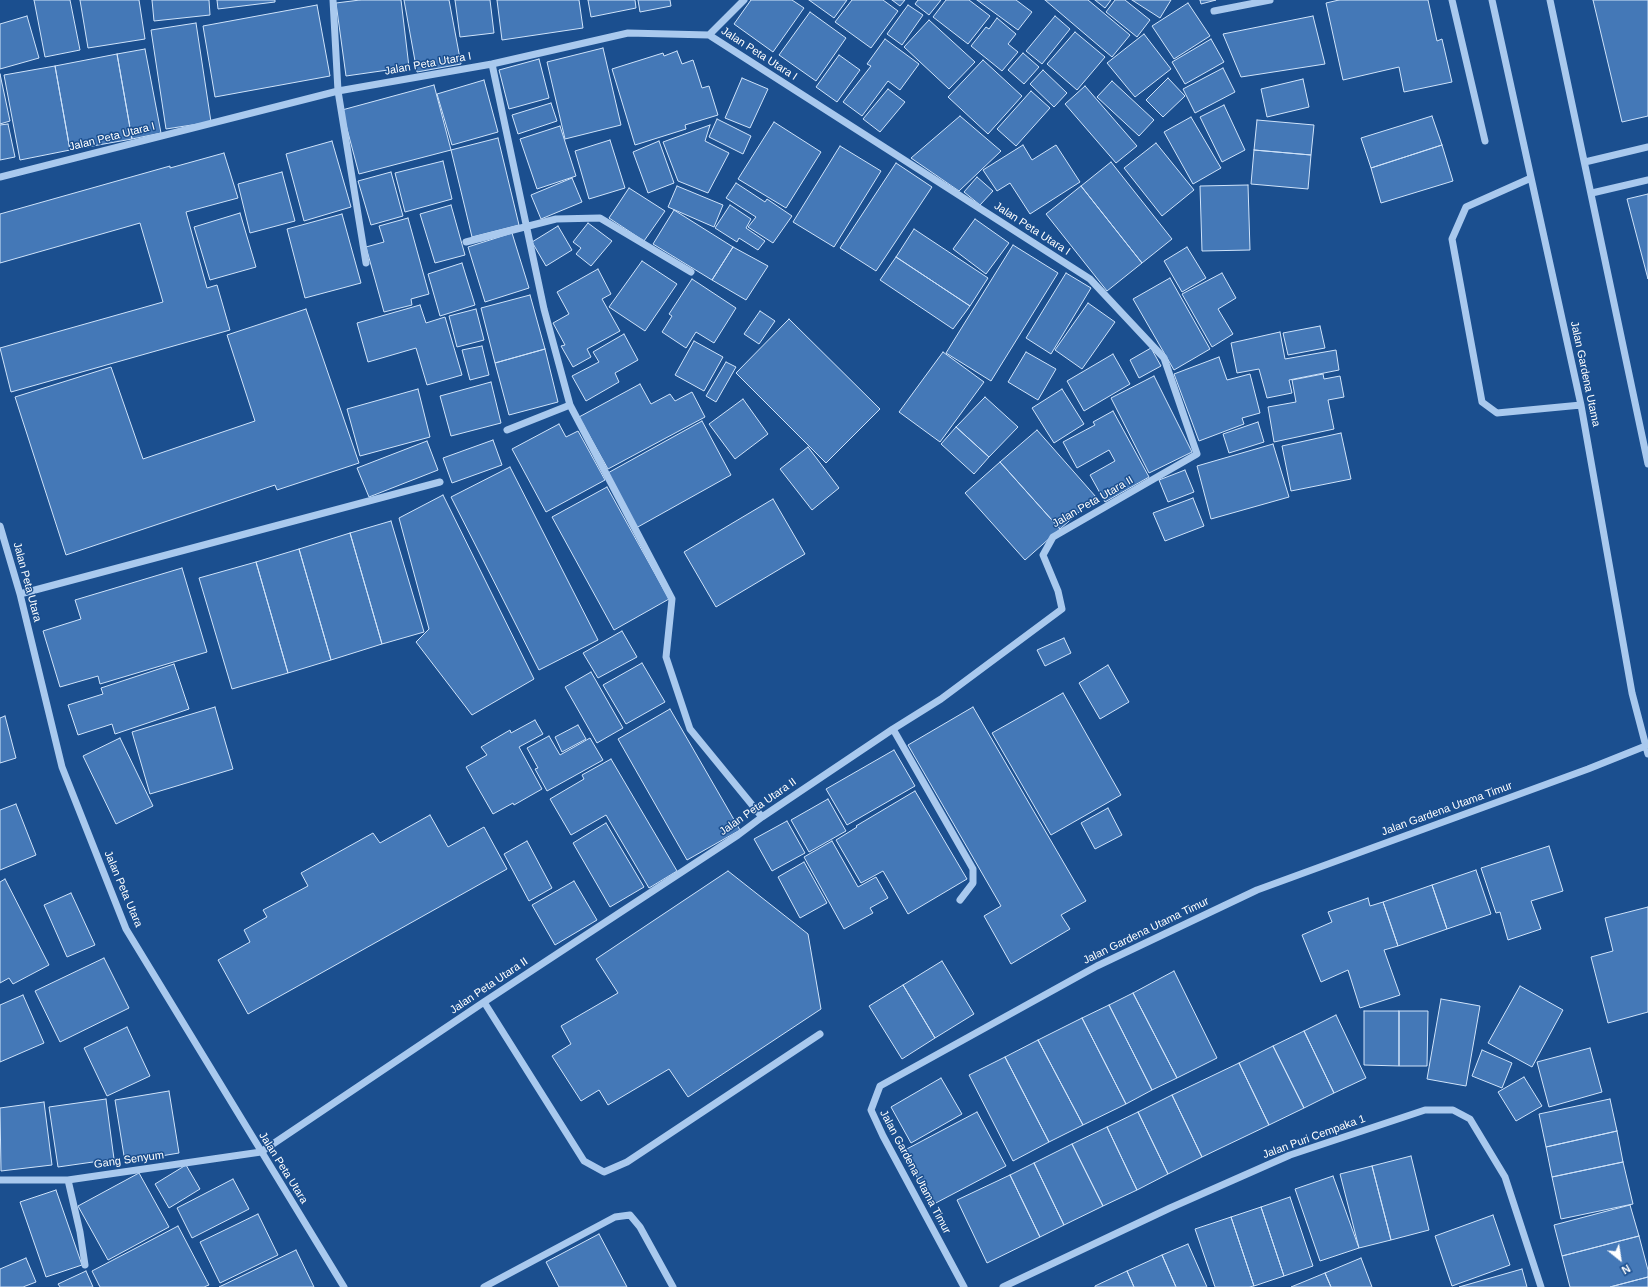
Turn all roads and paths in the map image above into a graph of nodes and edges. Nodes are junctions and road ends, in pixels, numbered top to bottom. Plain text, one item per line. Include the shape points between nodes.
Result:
1 (333, 0) edge
2 (744, 0) edge
3 (1270, 0) edge
4 (1452, 0) edge
5 (1492, 0) edge
6 (1550, 0) edge
7 (1214, 11) dead end
8 (709, 35) junction
9 (492, 64) junction
10 (338, 91) junction
11 (1485, 141) dead end
12 (1648, 147) edge
13 (1585, 162) junction
14 (0, 177) edge
15 (1530, 178) junction
16 (1648, 180) edge
17 (1592, 193) junction
18 (526, 227) junction
19 (466, 242) dead end
20 (366, 262) dead end
21 (691, 272) dead end
22 (570, 405) junction
23 (1581, 405) junction
24 (507, 430) dead end
25 (1197, 454) joint
26 (1648, 464) edge
27 (440, 482) dead end
28 (0, 526) edge
29 (20, 594) junction
30 (893, 729) junction
31 (1647, 745) edge
32 (1648, 754) edge
33 (762, 817) junction
34 (960, 900) dead end
35 (484, 1002) junction
36 (820, 1034) dead end
37 (261, 1152) junction
38 (0, 1180) edge
39 (68, 1180) junction
40 (85, 1265) dead end
41 (344, 1287) edge
42 (484, 1287) edge
43 (673, 1287) edge
44 (964, 1287) edge
45 (1003, 1287) edge
46 (1541, 1287) edge

1 - 10 street
2 - 8 street
3 - 7 street
4 - 11 street
5 - 15 street, Jalan Gardena Utama
6 - 13 street
8 - 9 street, Jalan Peta Utara I via 628,33
8 - 25 street, Jalan Peta Utara I via 1090,279 1164,358
9 - 10 street, Jalan Peta Utara I
9 - 18 street
10 - 14 street, Jalan Peta Utara I
10 - 20 street
12 - 13 street
13 - 17 street
15 - 23 street, Jalan Gardena Utama
15 - 23 street via 1466,207 1452,238 1482,402 1498,413
16 - 17 street
17 - 26 street
18 - 19 street
18 - 21 street via 556,219 600,218
18 - 22 street via 544,309
22 - 24 street
22 - 33 street via 672,599 666,657 690,729
23 - 31 street, Jalan Gardena Utama via 1632,693
25 - 30 street, Jalan Peta Utara II via 1053,537 1043,555 1058,591 1062,609 941,699
27 - 29 street
28 - 29 street, Jalan Peta Utara
29 - 37 street, Jalan Peta Utara via 62,768 126,929
30 - 33 street, Jalan Peta Utara II
30 - 34 street via 974,869 973,883
31 - 32 street, Jalan Gardena Utama
31 - 44 street, Jalan Gardena Utama Timur via 1258,890 1097,966 880,1086 871,1110
33 - 35 street, Jalan Peta Utara II
35 - 36 street via 584,1161 604,1172 627,1162
35 - 37 street, Jalan Peta Utara II
37 - 39 street, Gang Senyum
37 - 41 street, Jalan Peta Utara
38 - 39 street, Gang Senyum
39 - 40 street
42 - 43 street via 615,1217 630,1215 640,1227
45 - 46 street, Jalan Puri Cempaka 1 via 1290,1155 1425,1110 1453,1110 1470,1119 1505,1177

